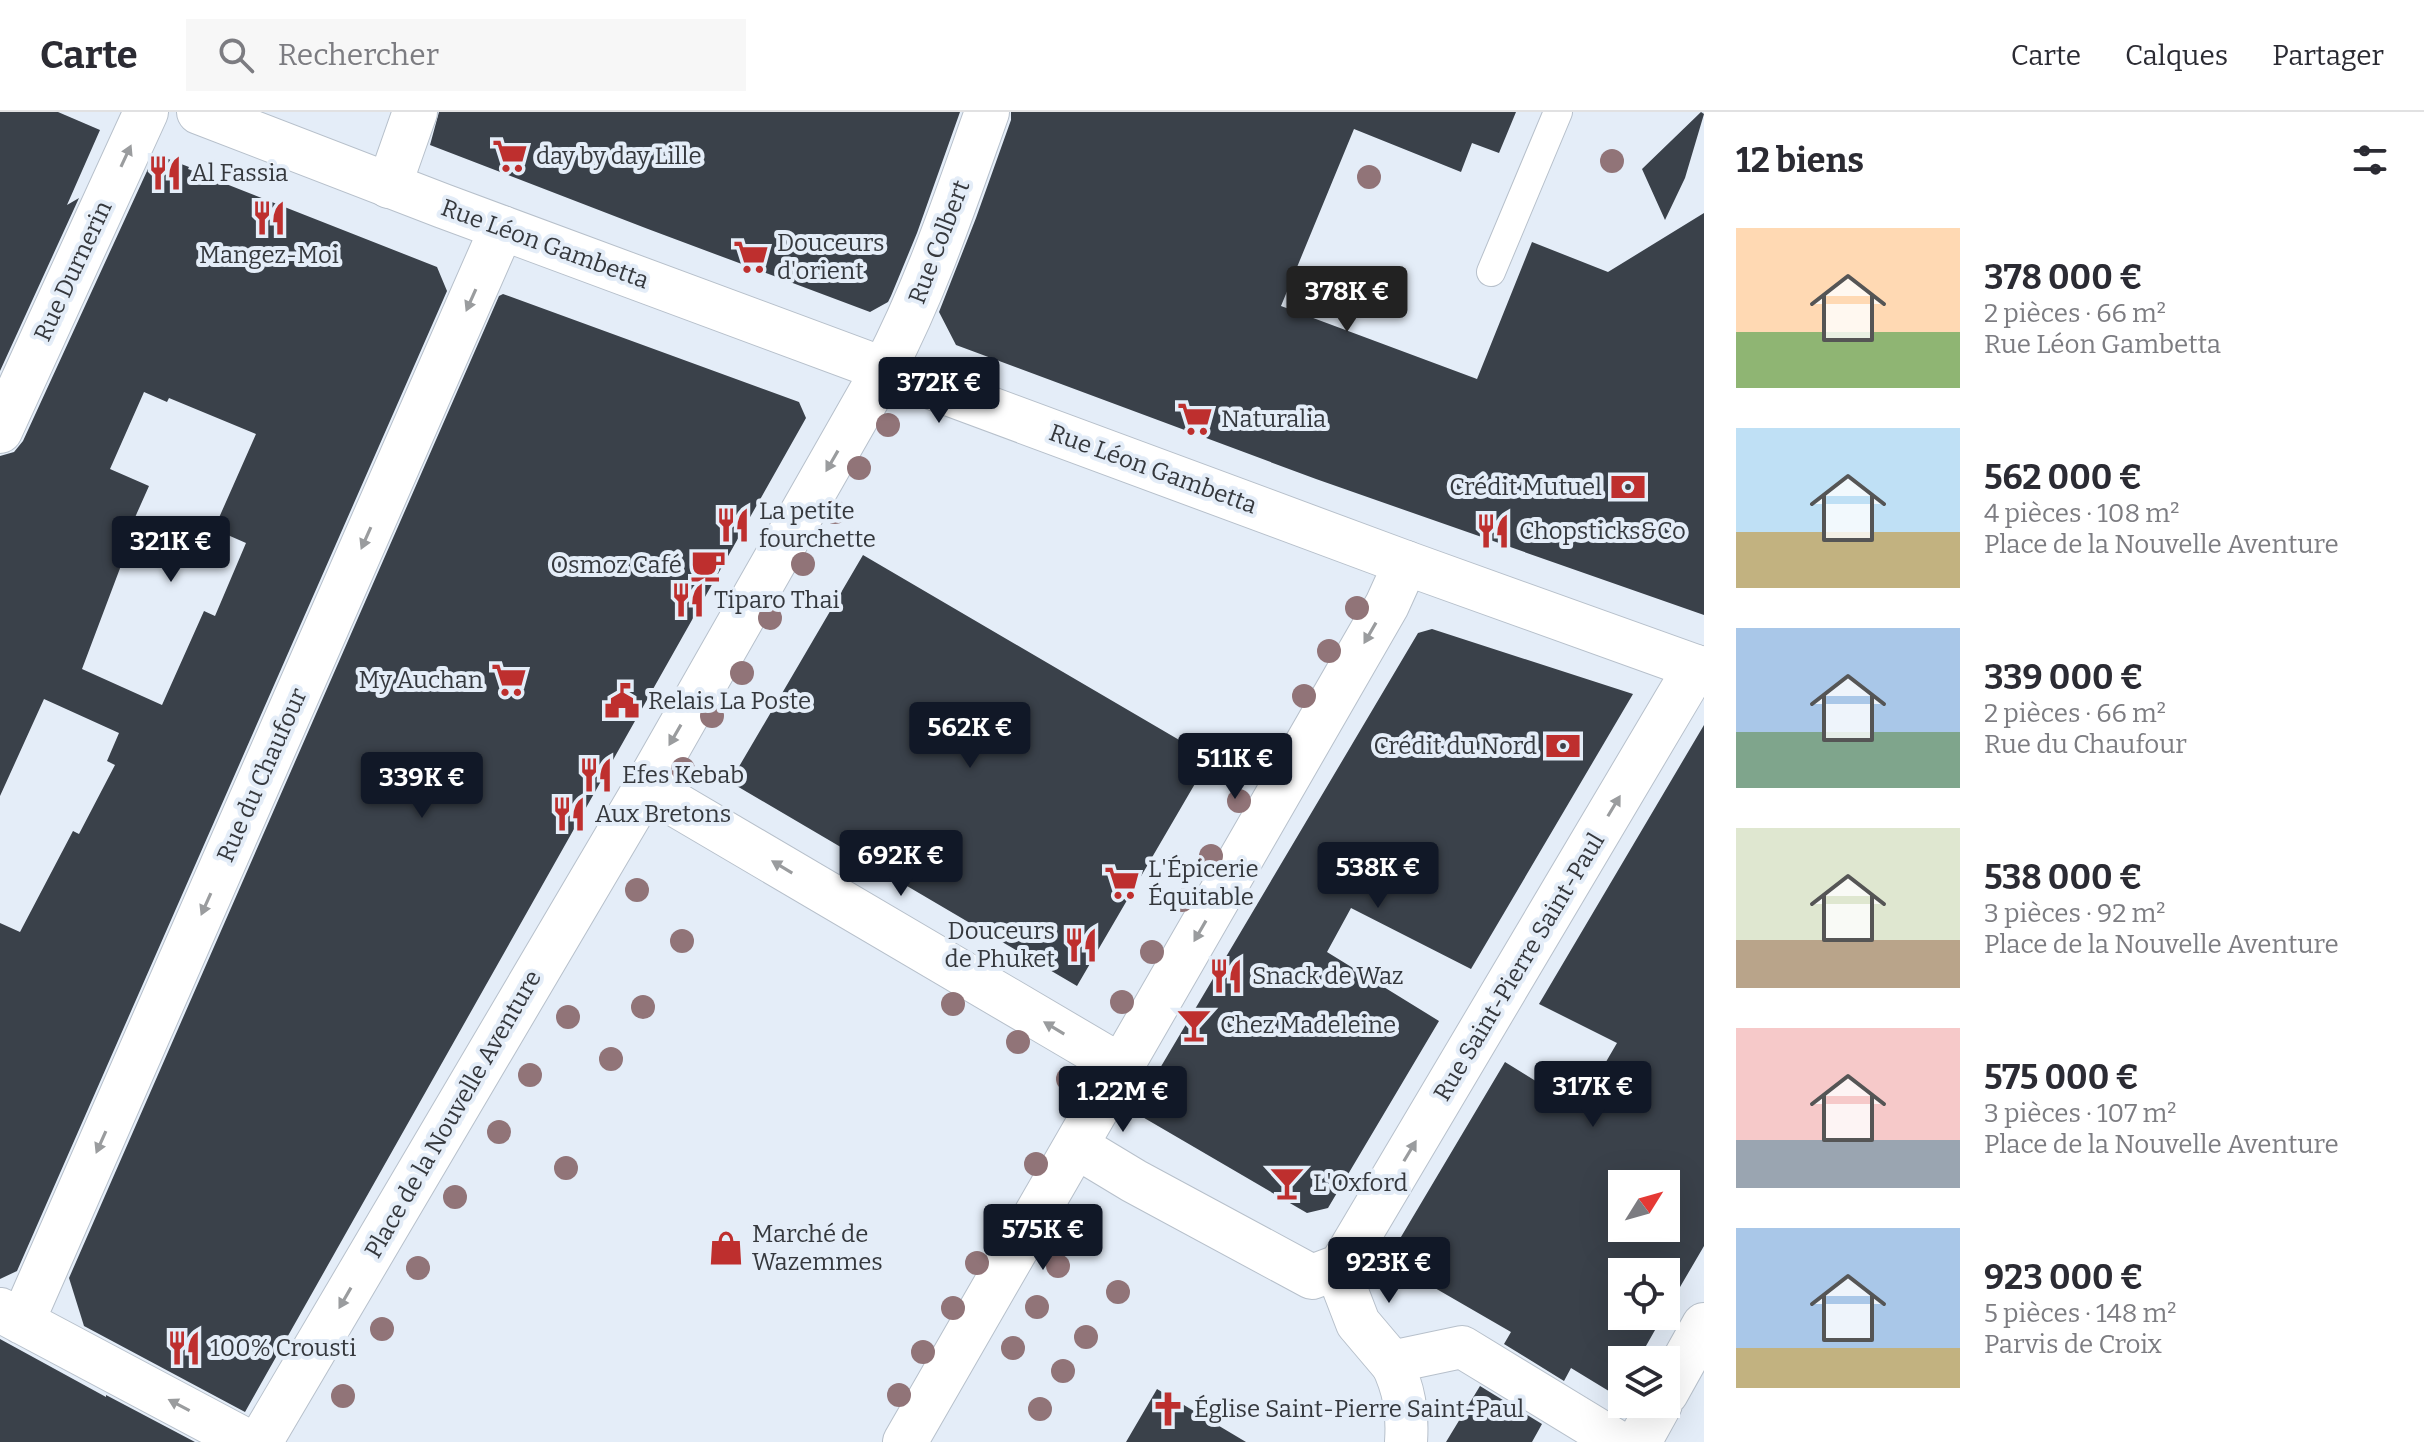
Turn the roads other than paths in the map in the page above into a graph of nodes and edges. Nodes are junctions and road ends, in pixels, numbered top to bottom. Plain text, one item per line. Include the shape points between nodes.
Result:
1 (146, 112) edge
2 (199, 112) edge
3 (415, 112) edge
4 (987, 112) edge
5 (1558, 112) edge
6 (389, 186) junction
7 (502, 228) junction
8 (1491, 272) dead end
9 (884, 369) junction
10 (0, 431) edge
11 (1406, 563) junction
12 (1700, 668) edge
13 (646, 787) junction
14 (1122, 1067) junction
15 (1076, 1146) junction
16 (1341, 1266) junction
17 (11, 1316) edge
18 (1704, 1325) edge
19 (1391, 1362) junction
20 (1680, 1368) edge
21 (1652, 1418) edge
22 (248, 1442) edge
23 (260, 1442) edge
24 (905, 1442) edge
25 (1406, 1442) edge
26 (1618, 1442) edge
27 (1639, 1442) edge

10 -> 1 street, Rue Durnerin
2 - 6 street, Rue Léon Gambetta
3 - 6 street
4 - 9 street, Rue Colbert via 939,247
5 - 8 lane
6 - 7 street, Rue Léon Gambetta
7 - 9 street, Rue Léon Gambetta
7 -> 17 street, Rue du Chaufour
9 - 11 street, Rue Léon Gambetta
9 -> 13 street, Place de la Nouvelle Aventure
11 - 12 street, Rue Léon Gambetta
11 -> 14 street via 1387,605
16 -> 12 street, Rue Saint-Pierre Saint-Paul
14 -> 13 street
13 -> 23 street, Place de la Nouvelle Aventure
14 - 15 street
15 - 16 street via 1312,1277
15 - 24 street
16 - 19 street via 1358,1323
22 -> 17 street
18 - 20 street
19 - 25 street via 1406,1404
19 - 26 street via 1462,1347
21 - 27 street

